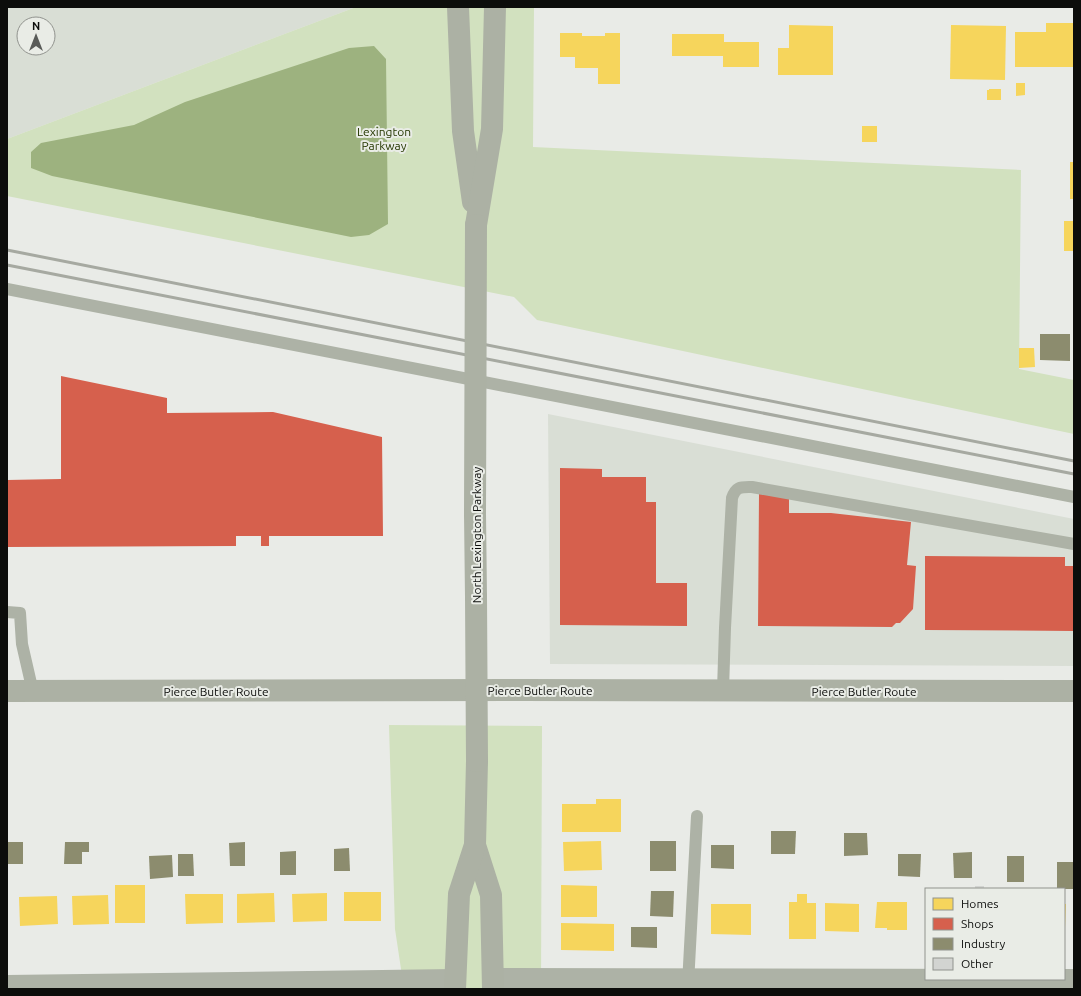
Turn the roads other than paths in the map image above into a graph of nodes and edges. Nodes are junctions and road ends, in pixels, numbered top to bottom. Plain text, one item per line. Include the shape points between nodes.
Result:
1 (458, 7) edge
2 (495, 7) edge
3 (476, 225) junction
4 (7, 289) edge
5 (1074, 497) edge
6 (1074, 544) edge
7 (7, 612) edge
8 (723, 690) junction
9 (7, 691) edge
10 (33, 692) junction
11 (1074, 692) edge
12 (697, 816) dead end
13 (475, 845) junction
14 (1074, 980) edge
15 (455, 984) edge
16 (493, 984) edge
17 (688, 985) edge
18 (7, 986) edge

1 - 3 main road via 463,131
2 - 3 main road via 492,129
3 - 13 main road, North Lexington Parkway, bridge
4 - 5 lane
6 - 8 lane via 752,487 740,487 734,491 732,498
7 - 10 lane via 20,613 22,644
8 - 10 main road, Pierce Butler Route
8 - 11 main road, Pierce Butler Route
9 - 10 main road, Pierce Butler Route
12 - 17 lane
13 - 15 main road via 459,894
13 - 16 main road via 491,895
14 - 17 street
15 - 18 street
16 - 17 street

